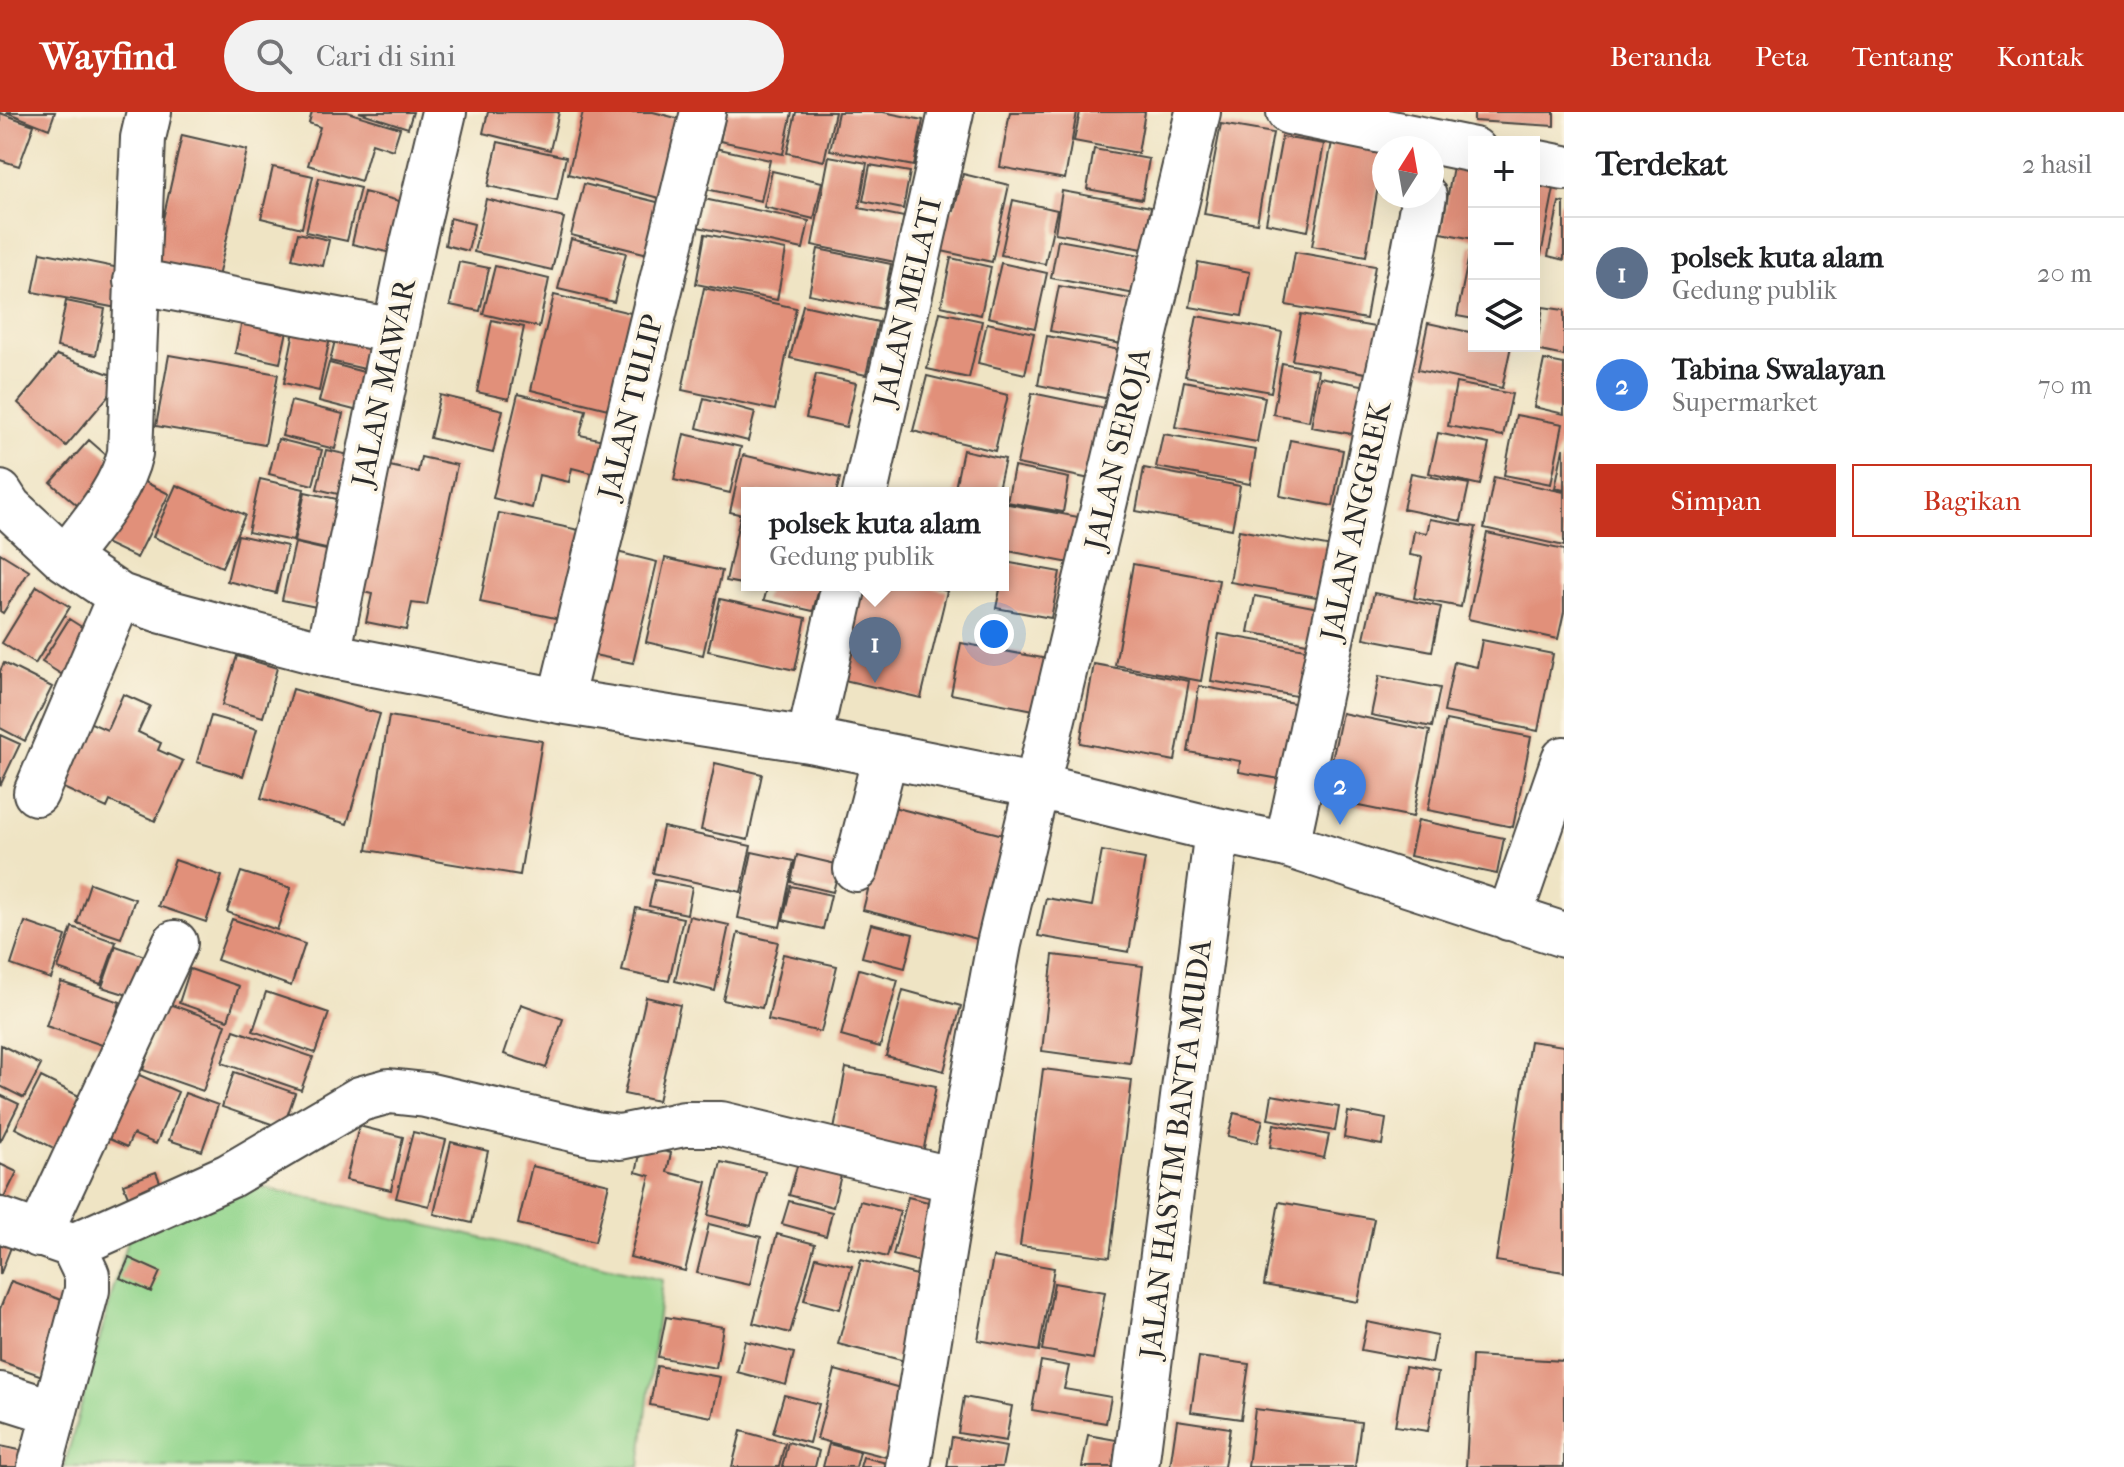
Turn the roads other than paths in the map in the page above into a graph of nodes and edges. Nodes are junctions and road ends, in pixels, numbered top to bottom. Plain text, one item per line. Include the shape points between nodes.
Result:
1 (149, 112) edge
2 (444, 112) edge
3 (703, 112) edge
4 (951, 112) edge
5 (1198, 112) edge
6 (1289, 112) edge
7 (1356, 118) edge
8 (1446, 147) edge
9 (1540, 163) edge
10 (1564, 168) edge
11 (1422, 208) edge
12 (136, 281) junction
13 (395, 331) junction
14 (866, 487) edge
15 (3, 509) edge
16 (65, 559) junction
17 (843, 591) edge
18 (120, 596) junction
19 (328, 655) junction
20 (560, 701) junction
21 (809, 740) junction
22 (885, 756) junction
23 (1564, 759) edge
24 (1038, 786) junction
25 (36, 793) dead end
26 (1217, 830) junction
27 (1287, 845) junction
28 (856, 869) dead end
29 (1509, 918) junction
30 (1564, 935) edge
31 (175, 943) dead end
32 (955, 1180) junction
33 (38, 1234) edge
34 (0, 1395) edge
35 (54, 1412) junction
36 (40, 1467) edge
37 (908, 1467) edge
38 (1136, 1467) edge

1 - 12 street
2 - 13 street, JALAN MAWAR
3 - 20 street, JALAN TULIP
4 - 14 street, JALAN MELATI
5 - 24 street, JALAN SEROJA
6 - 7 street
7 - 8 street
9 - 10 street
11 - 27 street, JALAN ANGGREK
12 - 13 street
12 - 16 street via 126,472
13 - 19 street, JALAN MAWAR
15 - 16 street
16 - 18 street
17 - 21 street
18 - 19 street
18 - 25 street
19 - 20 street
20 - 21 street
21 - 22 street
22 - 24 street
22 - 28 street
23 - 29 street
24 - 26 street
24 - 32 street, JALAN SEROJA via 999,944
26 - 27 street
26 - 38 street, JALAN HASYIM BANTA MUDA
27 - 29 street
29 - 30 street
31 - 33 street
32 - 33 street via 721,1124 684,1124 620,1137 389,1091 360,1099 229,1176
32 - 37 street, JALAN SEROJA
33 - 35 street via 87,1275
34 - 35 street
35 - 36 street

